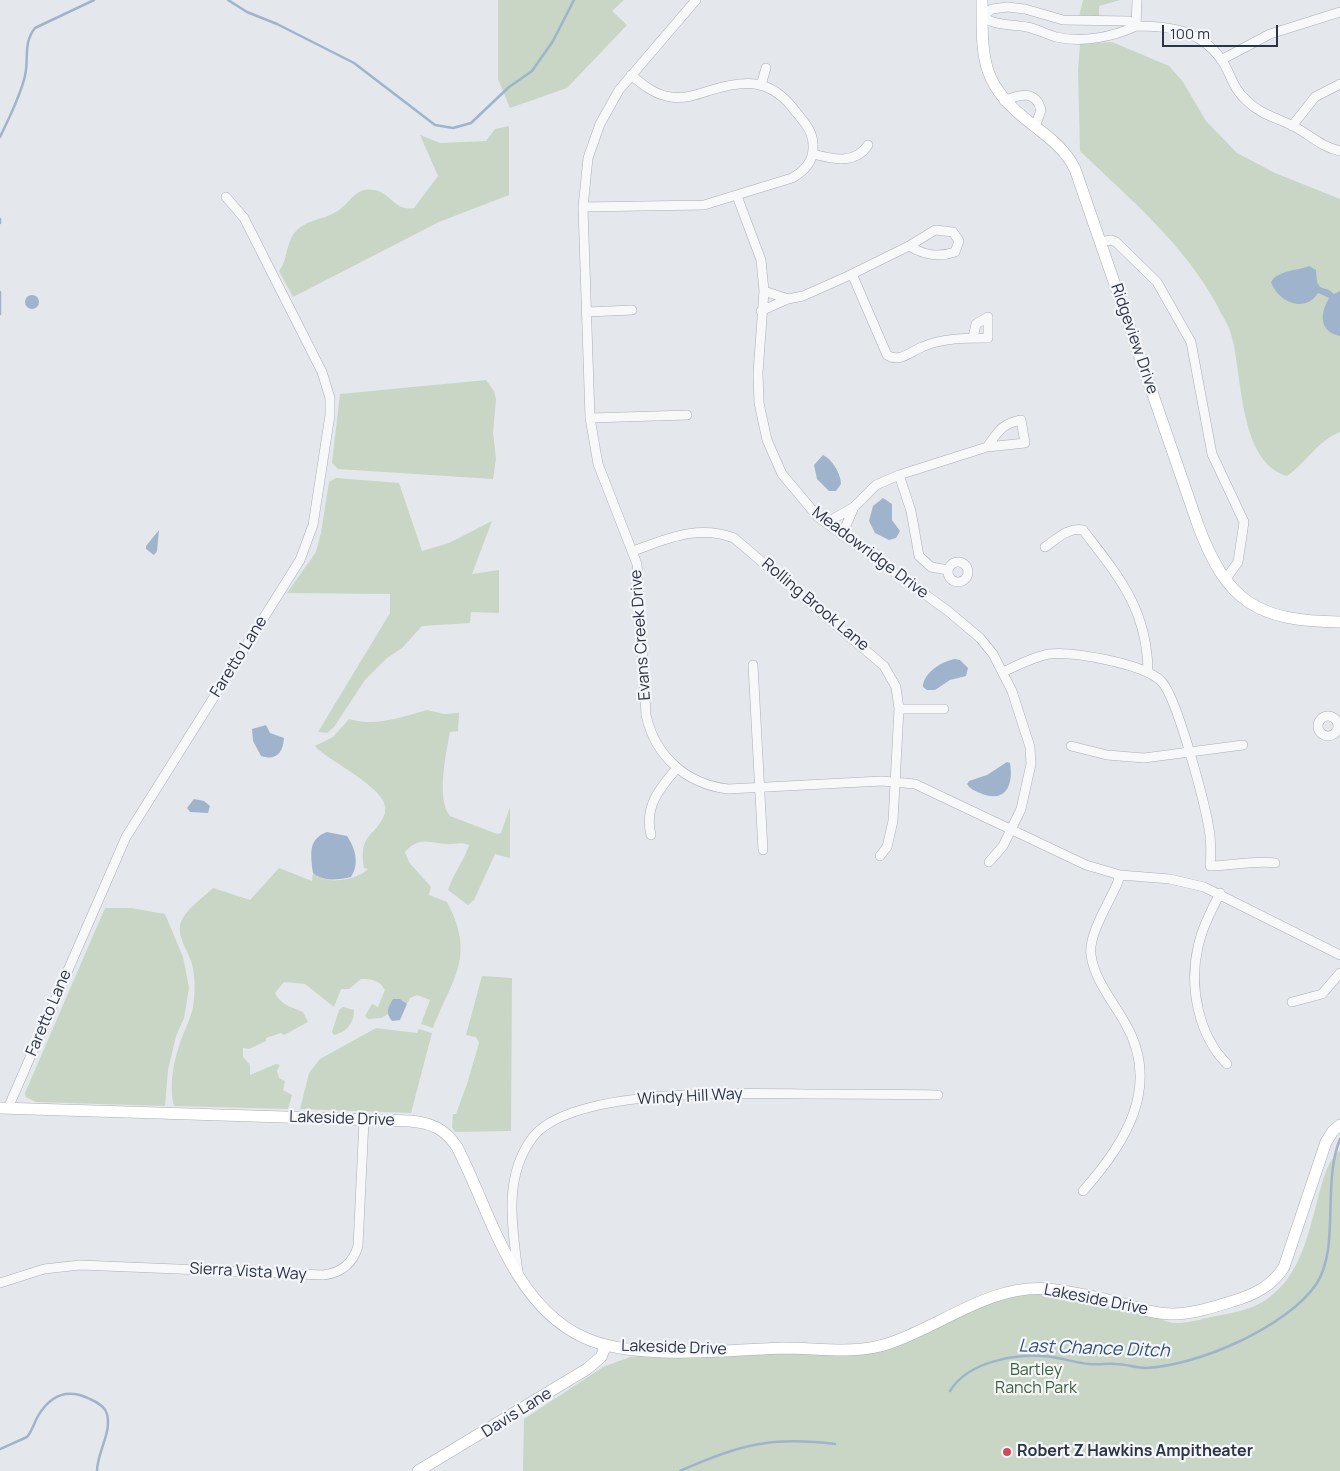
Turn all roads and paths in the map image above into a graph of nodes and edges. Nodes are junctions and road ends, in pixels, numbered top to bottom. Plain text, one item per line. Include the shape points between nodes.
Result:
1 (696, 0) edge
2 (982, 0) edge
3 (1137, 0) edge
4 (1340, 12) edge
5 (1041, 13) junction
6 (982, 16) junction
7 (1078, 20) junction
8 (1136, 26) junction
9 (1037, 29) junction
10 (1080, 38) junction
11 (1222, 60) junction
12 (766, 68) dead end
13 (631, 75) junction
14 (761, 84) junction
15 (1340, 84) edge
16 (1004, 101) junction
17 (1292, 126) junction
18 (1035, 127) junction
19 (868, 145) dead end
20 (1340, 151) edge
21 (812, 154) junction
22 (737, 196) junction
23 (226, 197) dead end
24 (583, 207) junction
25 (1100, 242) junction
26 (909, 246) junction
27 (852, 274) junction
28 (764, 291) junction
29 (788, 299) junction
30 (632, 310) dead end
31 (761, 310) junction
32 (587, 312) junction
33 (973, 338) dead end
34 (687, 415) dead end
35 (590, 418) junction
36 (987, 448) dead end
37 (900, 475) junction
38 (854, 507) junction
39 (826, 523) junction
40 (842, 535) junction
41 (1045, 547) dead end
42 (633, 552) junction
43 (948, 570) dead end
44 (1225, 580) junction
45 (1340, 622) edge
46 (753, 665) dead end
47 (1148, 671) junction
48 (1003, 672) junction
49 (899, 709) junction
50 (944, 709) dead end
51 (1070, 746) dead end
52 (1243, 746) dead end
53 (1188, 751) junction
54 (677, 768) junction
55 (895, 781) junction
56 (760, 787) junction
57 (1015, 830) junction
58 (651, 836) dead end
59 (763, 850) dead end
60 (880, 856) dead end
61 (990, 862) dead end
62 (1275, 863) dead end
63 (1120, 874) junction
64 (1220, 894) junction
65 (1340, 955) edge
66 (1340, 973) edge
67 (1292, 1002) dead end
68 (1227, 1064) dead end
69 (938, 1095) dead end
70 (4, 1108) edge
71 (364, 1120) junction
72 (1340, 1125) edge
73 (1083, 1191) dead end
74 (519, 1274) junction
75 (0, 1283) edge
76 (606, 1345) junction
77 (418, 1471) edge

1 - 13 street, Evans Creek Drive
2 - 6 street, Ridgeview Drive
3 - 8 street
4 - 11 street via 1270,34
5 - 6 street via 1007,7 992,9
5 - 7 street via 1053,18
5 - 9 street
6 - 9 street via 992,23
6 - 16 street, Ridgeview Drive via 985,62 990,78
7 - 8 street via 1129,20
7 - 10 street
8 - 10 street via 1113,36
8 - 11 street via 1164,26 1187,32
9 - 10 street via 1056,37
11 - 17 street via 1230,79 1246,101
12 - 14 street
13 - 14 street via 650,90 670,97 690,97 739,82
13 - 24 street, Evans Creek Drive via 608,107 593,141 585,176
14 - 21 street via 780,94 806,125 813,138
15 - 17 street via 1315,97
16 - 18 street, Ridgeview Drive
16 - 18 street via 1021,94 1037,101 1041,110
17 - 20 street via 1318,144
18 - 25 street, Ridgeview Drive via 1056,143 1071,161
19 - 21 street via 864,152 843,159
21 - 22 street via 810,162 799,174
22 - 24 street via 712,204 686,207
22 - 28 street, Meadowridge Drive via 761,260
23 - 70 street, Faretto Lane via 244,218 327,384 330,415 313,525 300,560 120,850
24 - 32 street, Evans Creek Drive
25 - 44 street, Ridgeview Drive via 1201,532
25 - 44 street via 1116,242 1152,277 1191,342 1212,454 1244,522 1238,562
26 - 26 street via 935,230 953,232 959,241 955,252 941,256 919,252
26 - 27 street
27 - 29 street via 803,296
27 - 33 street via 887,355 892,358 938,342
28 - 29 street
28 - 31 street, Meadowridge Drive
29 - 31 street
30 - 32 street
31 - 39 street, Meadowridge Drive via 758,394 767,440 782,474 806,506
32 - 35 street, Evans Creek Drive
34 - 35 street
35 - 42 street, Evans Creek Drive via 604,483
36 - 37 street
37 - 38 street via 876,485
37 - 43 street via 919,556 931,567
38 - 39 street
38 - 40 street
39 - 40 street, Meadowridge Drive
40 - 48 street, Meadowridge Drive via 964,624 980,638
41 - 47 street via 1066,532 1083,530 1120,579 1136,607 1145,637
42 - 49 street, Rolling Brook Lane via 690,532 713,532 734,538 877,658 896,687
42 - 54 street, Evans Creek Drive via 640,579 647,721 659,750
44 - 45 street, Ridgeview Drive via 1250,604 1274,615
46 - 56 street
47 - 48 street via 1061,654 1035,658
47 - 53 street via 1168,689
48 - 57 street, Meadowridge Drive via 1012,691 1030,754
49 - 50 street
49 - 55 street, Rolling Brook Lane
51 - 53 street via 1126,758
52 - 53 street
53 - 62 street via 1207,819 1210,866
54 - 56 street, Evans Creek Drive via 692,779 716,787
54 - 58 street via 660,787 651,804
55 - 56 street, Evans Creek Drive
55 - 57 street, Evans Creek Drive via 928,788
55 - 60 street, Rolling Brook Lane via 890,836
56 - 59 street
57 - 61 street, Meadowridge Drive
57 - 63 street via 1086,865
63 - 64 street via 1187,882
63 - 73 street via 1091,943 1091,955 1094,967 1128,1027 1142,1078 1132,1119 1102,1170
64 - 65 street
64 - 68 street via 1201,934 1195,981 1204,1027 1217,1054
66 - 67 street via 1322,994
69 - 74 street, Windy Hill Way via 681,1094 584,1110 552,1122 537,1132 529,1143 513,1187 511,1221
70 - 71 street, Lakeside Drive
71 - 74 street, Lakeside Drive via 428,1123 444,1132 461,1156 503,1249
71 - 75 street, Sierra Vista Way via 358,1246 352,1261 339,1272 323,1275 80,1264 44,1268
72 - 76 street, Lakeside Drive via 1326,1142 1284,1267 1266,1287 1234,1301 1170,1314 1062,1291 1028,1289 997,1296 900,1340 870,1348 702,1351
74 - 76 street, Lakeside Drive via 543,1307 563,1326
76 - 77 street, Davis Lane via 601,1357 587,1369

